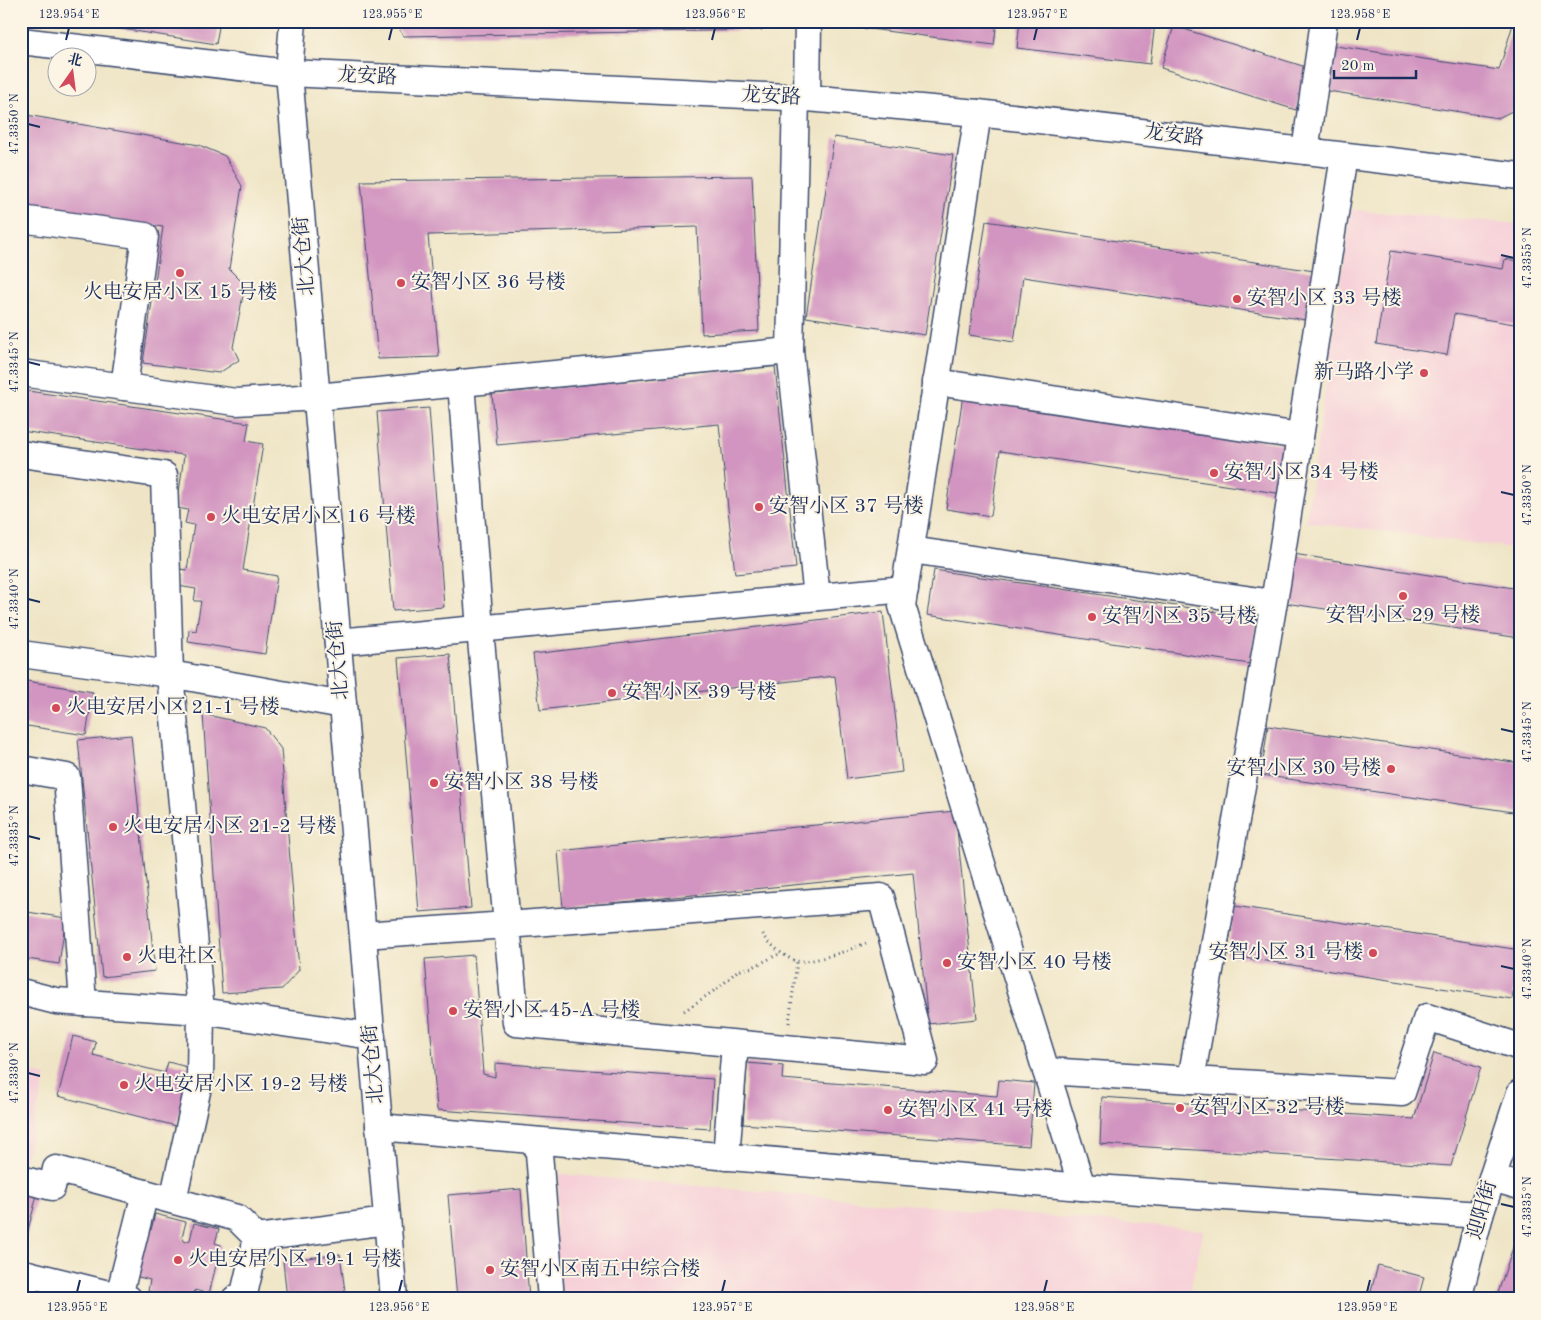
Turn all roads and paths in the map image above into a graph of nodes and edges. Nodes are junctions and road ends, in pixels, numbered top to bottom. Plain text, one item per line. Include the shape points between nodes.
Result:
1 (294, 21) edge
2 (808, 21) edge
3 (1324, 21) edge
4 (21, 41) edge
5 (289, 73) junction
6 (802, 98) junction
7 (978, 113) junction
8 (1305, 151) junction
9 (1344, 156) junction
10 (1520, 176) edge
11 (21, 219) edge
12 (790, 351) junction
13 (21, 373) edge
14 (936, 382) junction
15 (461, 383) junction
16 (124, 387) junction
17 (317, 397) junction
18 (1300, 436) junction
19 (21, 454) edge
20 (911, 550) junction
21 (905, 589) junction
22 (817, 597) junction
23 (1274, 604) junction
24 (480, 628) junction
25 (338, 642) junction
26 (21, 654) edge
27 (170, 674) junction
28 (343, 705) junction
29 (21, 769) edge
30 (749, 907) junction
31 (508, 925) junction
32 (890, 931) junction
33 (363, 935) junction
34 (781, 953) junction
35 (797, 962) junction
36 (21, 992) edge
37 (83, 1003) junction
38 (201, 1011) junction
39 (372, 1036) junction
40 (674, 1038) junction
41 (735, 1044) junction
42 (1520, 1047) edge
43 (786, 1048) junction
44 (1046, 1071) junction
45 (1192, 1080) junction
46 (1520, 1093) edge
47 (379, 1127) junction
48 (538, 1141) junction
49 (726, 1157) junction
50 (1492, 1178) junction
51 (21, 1179) edge
52 (1520, 1186) edge
53 (1082, 1187) junction
54 (145, 1193) junction
55 (173, 1200) junction
56 (1480, 1215) junction
57 (387, 1221) junction
58 (257, 1238) junction
59 (24, 1282) edge
60 (124, 1298) edge
61 (235, 1299) edge
62 (394, 1299) edge
63 (550, 1299) edge
64 (1458, 1299) edge

1 - 5 street, 北大仓街
2 - 6 street
3 - 8 street
4 - 5 street, 龙安路
5 - 6 street, 龙安路
5 - 17 street, 北大仓街
6 - 7 street, 龙安路
6 - 12 street
7 - 8 street, 龙安路
7 - 14 street
8 - 9 street, 龙安路
9 - 10 street, 龙安路
9 - 18 street
11 - 16 street via 145,236
12 - 15 street
12 - 22 street
13 - 16 street
14 - 18 street
14 - 20 street
15 - 17 street
15 - 24 street
16 - 17 street via 236,402
17 - 25 street, 北大仓街
18 - 23 street
19 - 27 street via 164,475
20 - 21 street
20 - 23 street
21 - 22 street
21 - 44 street via 902,606
22 - 24 street
23 - 45 street
24 - 25 street
24 - 31 street
25 - 28 street, 北大仓街
26 - 27 street
27 - 28 street
27 - 38 street
28 - 33 street, 北大仓街
29 - 37 street via 66,777
30 - 31 street
30 - 32 street via 881,897
30 - 34 path via 766,939
31 - 33 street
31 - 40 street via 516,1023
32 - 35 path via 853,948
32 - 43 street via 925,1061
33 - 39 street, 北大仓街
34 - 35 path
34 - 40 path via 737,971 676,1017
35 - 43 path
36 - 37 street via 56,1001
37 - 38 street
38 - 39 street
38 - 55 street via 200,1078
39 - 47 street, 北大仓街
40 - 41 street
41 - 43 street
41 - 49 street
42 - 45 street via 1427,1017 1402,1094
44 - 45 street
44 - 53 street
46 - 50 street, 迎阳街
47 - 48 street
47 - 57 street, 北大仓街
48 - 49 street
48 - 63 street
49 - 53 street
50 - 52 street
50 - 56 street, 迎阳街
51 - 54 street via 52,1187 56,1169
53 - 56 street
54 - 55 street
54 - 60 street
55 - 58 street via 237,1218
56 - 64 street, 迎阳街
57 - 58 street
57 - 62 street, 北大仓街
58 - 61 street via 244,1294
59 - 60 street

